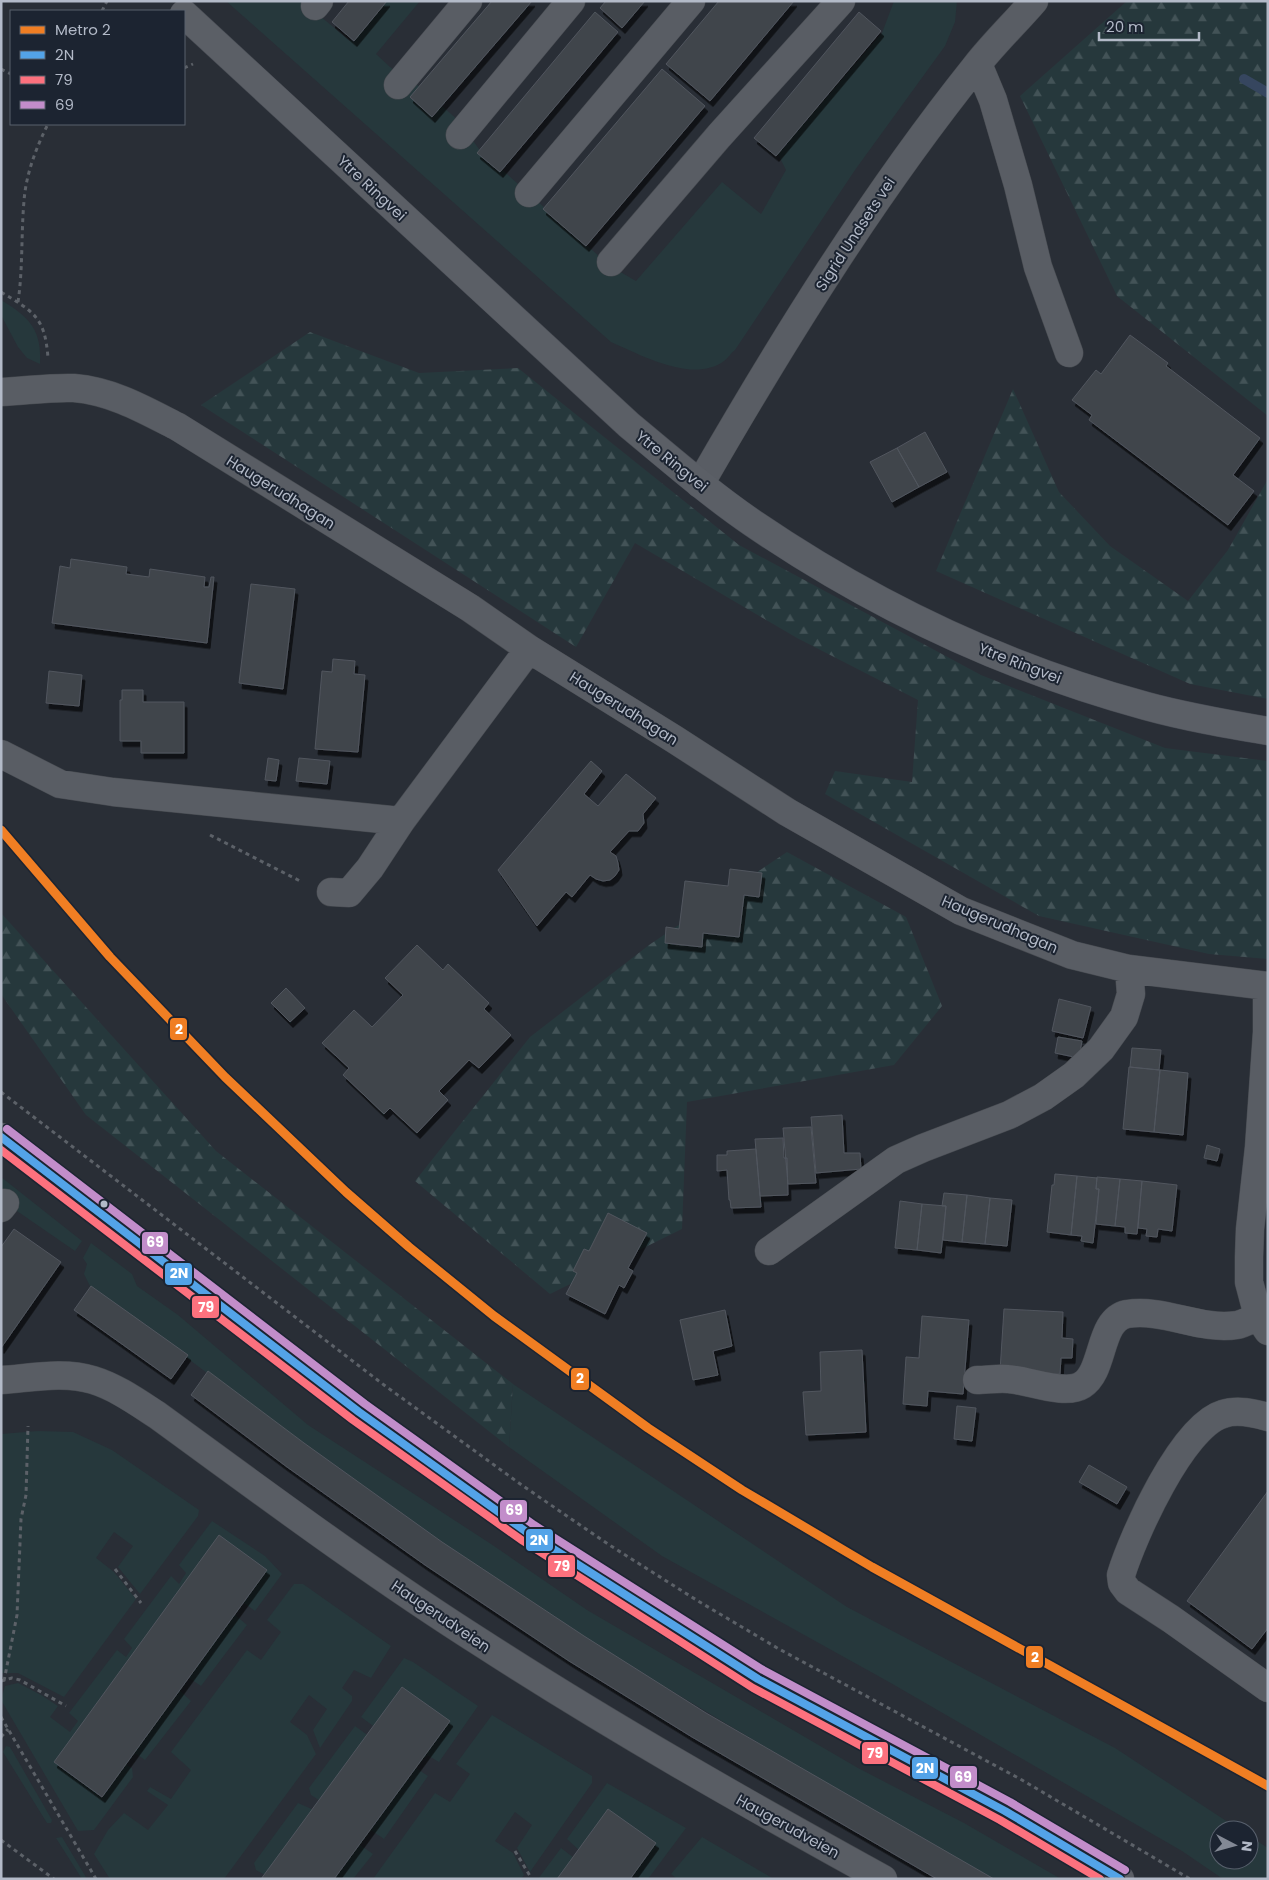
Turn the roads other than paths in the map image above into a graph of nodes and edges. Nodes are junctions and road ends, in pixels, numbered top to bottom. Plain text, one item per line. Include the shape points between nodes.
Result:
1 (170, 1) edge
2 (468, 1) edge
3 (571, 1) edge
4 (691, 1) edge
5 (841, 1) edge
6 (1034, 1) edge
7 (180, 10) edge
8 (185, 15) edge
9 (978, 64) junction
10 (398, 85) dead end
11 (460, 135) dead end
12 (529, 193) dead end
13 (611, 262) dead end
14 (1069, 353) dead end
15 (1, 392) edge
16 (700, 484) junction
17 (529, 649) junction
18 (1268, 731) edge
19 (1, 754) edge
20 (401, 821) junction
21 (332, 892) road end
22 (1129, 969) junction
23 (1268, 986) edge
24 (1, 1137) edge
25 (769, 1251) dead end
26 (1263, 1324) edge
27 (1, 1380) edge
28 (977, 1380) dead end
29 (1268, 1417) edge
30 (1264, 1678) edge
31 (883, 1879) edge
32 (1120, 1879) edge

1 - 7 main road, Ytre Ringvei
2 - 10 street
3 - 11 street
4 - 12 street
5 - 13 street
6 - 9 street, Sigrid Undsets vei
8 - 16 main road, Ytre Ringvei via 571,373
9 - 14 street via 993,100 1038,267
9 - 16 street, Sigrid Undsets vei via 908,155 862,223 765,372
15 - 17 street, Haugerudhagan via 75,388 131,403 186,432 470,608
16 - 18 main road, Ytre Ringvei via 803,556 938,630 1007,659 1111,696 1147,707
17 - 20 street
17 - 22 street, Haugerudhagan via 787,812 961,911 1072,955
19 - 20 street via 60,784
20 - 21 street via 349,893
22 - 23 street, Haugerudhagan
22 - 25 street via 1131,994 1124,1017 1101,1049 1074,1075 1009,1115 896,1160
23 - 26 street via 1249,1257 1249,1282
24 - 32 main road via 351,1406 528,1533 758,1679 1005,1811
26 - 28 street via 1222,1326 1157,1315 1125,1314 1110,1328 1093,1372 1081,1386 1067,1389 1006,1379
27 - 31 street, Haugerudveien via 65,1375 81,1377 121,1392 409,1595 496,1652 632,1737
29 - 30 street via 1236,1412 1223,1414 1195,1434 1159,1487 1121,1575 1128,1590

